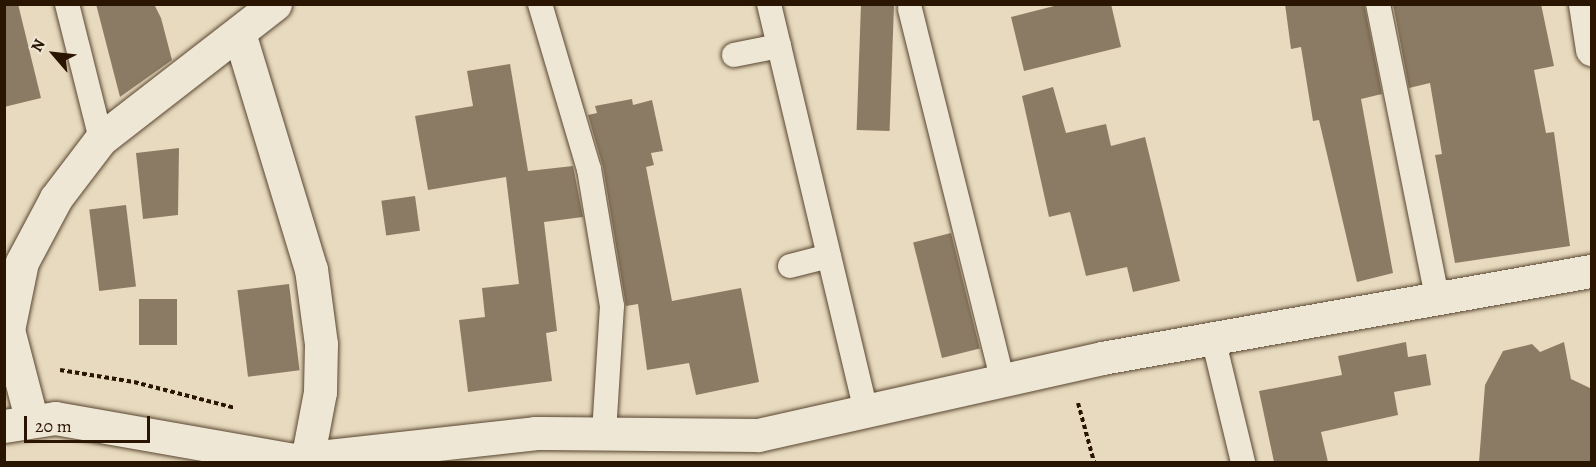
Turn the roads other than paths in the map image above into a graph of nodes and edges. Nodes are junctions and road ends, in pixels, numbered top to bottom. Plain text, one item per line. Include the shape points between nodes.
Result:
1 (67, 4) edge
2 (275, 4) edge
3 (540, 4) edge
4 (769, 4) edge
5 (1377, 4) edge
6 (1584, 4) edge
7 (910, 9) dead end
8 (240, 36) junction
9 (779, 46) junction
10 (1592, 50) edge
11 (734, 55) dead end
12 (101, 139) junction
13 (829, 256) junction
14 (790, 266) dead end
15 (1592, 271) edge
16 (1438, 302) junction
17 (6, 330) edge
18 (1213, 338) junction
19 (1003, 382) junction
20 (866, 411) junction
21 (30, 421) edge
22 (604, 434) junction
23 (300, 460) junction
24 (1243, 462) edge

1 - 12 lane
2 - 8 street
3 - 22 lane via 589,169 612,306
4 - 9 lane
5 - 16 lane
6 - 10 street
7 - 19 lane
8 - 12 street
8 - 23 street via 311,269 321,356
9 - 11 lane
9 - 13 lane
12 - 17 street via 56,198 22,262
13 - 14 lane
13 - 20 lane
15 - 16 street
16 - 18 street
17 - 21 street
18 - 19 street
18 - 24 lane
19 - 20 street
20 - 22 street via 758,435
21 - 23 street
22 - 23 street via 535,433

